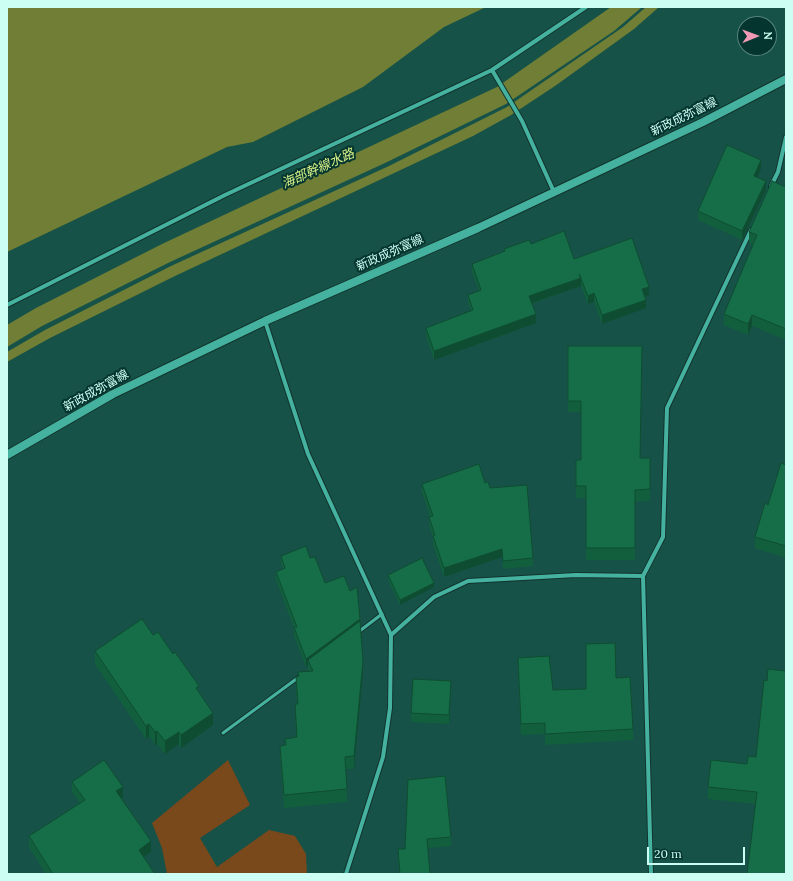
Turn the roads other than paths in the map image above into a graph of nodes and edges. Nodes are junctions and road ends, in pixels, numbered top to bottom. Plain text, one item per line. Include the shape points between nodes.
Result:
1 (586, 7) edge
2 (492, 70) junction
3 (786, 80) edge
4 (786, 137) edge
5 (555, 192) junction
6 (768, 194) edge
7 (754, 222) edge
8 (7, 305) edge
9 (265, 321) junction
10 (7, 455) edge
11 (643, 576) junction
12 (382, 614) junction
13 (356, 633) edge
14 (391, 635) junction
15 (299, 676) edge
16 (223, 733) dead end
17 (346, 874) edge
18 (651, 874) edge

1 - 2 street
2 - 5 street via 522,121
2 - 8 street via 225,195
3 - 5 main road, 新政成弥富線
4 - 6 street via 778,172
5 - 9 main road, 新政成弥富線
7 - 11 street via 666,408 663,537
9 - 10 main road, 新政成弥富線 via 113,394
9 - 12 street via 308,454
11 - 14 street via 576,575 468,581 434,597
11 - 18 street
12 - 13 lane
12 - 14 street
14 - 17 street via 390,708 383,758
15 - 16 lane

